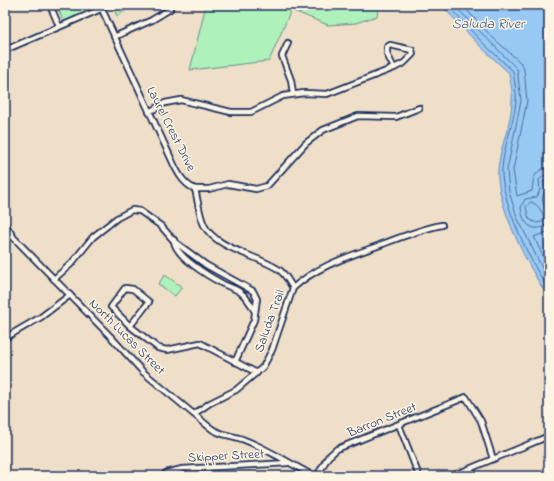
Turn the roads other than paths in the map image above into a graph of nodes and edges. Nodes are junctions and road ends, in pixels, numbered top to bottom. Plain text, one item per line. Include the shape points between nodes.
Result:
1 (50, 5) edge
2 (100, 7) edge
3 (170, 9) dead end
4 (59, 26) junction
5 (114, 37) junction
6 (288, 43) dead end
7 (5, 50) edge
8 (394, 68) junction
9 (293, 94) junction
10 (419, 108) dead end
11 (148, 112) junction
12 (195, 189) junction
13 (5, 224) edge
14 (442, 225) dead end
15 (174, 240) junction
16 (54, 279) junction
17 (293, 288) junction
18 (70, 294) junction
19 (256, 312) junction
20 (130, 326) junction
21 (5, 338) edge
22 (235, 362) junction
23 (257, 373) junction
24 (194, 414) junction
25 (399, 425) junction
26 (549, 436) edge
27 (493, 459) junction
28 (288, 463) junction
29 (166, 473) dead end
30 (314, 476) edge
31 (317, 476) edge
32 (419, 476) edge
33 (452, 476) edge

1 - 4 street
2 - 4 street
2 - 5 street, Laurel Crest Drive
3 - 5 street
4 - 7 street
5 - 11 street, Laurel Crest Drive
6 - 9 street via 282,56
8 - 8 street via 408,60 412,50 390,45 387,47 387,54
8 - 9 street via 327,94
9 - 11 street via 279,97 258,110 247,113 231,112 181,100 165,103
10 - 12 street via 396,116 358,116 323,130 306,143 267,186 260,189 228,184 209,189
11 - 12 street, Laurel Crest Drive via 179,173 187,184
12 - 17 street, Laurel Crest Drive via 199,211 208,230 226,244 278,268
13 - 16 street, North Lucas Street via 14,238
14 - 17 street, Saluda Trail via 414,232 346,258 313,273
15 - 16 street via 147,215 136,210 127,211 93,237 71,264
15 - 19 street via 174,245 181,254 201,271 240,291
15 - 19 street via 210,267 253,291 257,299
16 - 18 street, North Lucas Street
17 - 23 street, Saluda Trail via 269,358
18 - 21 street via 41,317
18 - 24 street, North Lucas Street via 143,372
19 - 22 street
20 - 20 street via 111,307 125,288 133,289 149,302
20 - 22 street via 162,350 200,343
22 - 23 street
23 - 24 street, Saluda Trail via 236,390
24 - 28 street, North Lucas Street via 216,432 243,439
25 - 27 street, Barron Street via 466,397 481,421
25 - 31 street, Barron Street via 334,451
25 - 32 street
26 - 27 street
27 - 33 street
28 - 29 street, Skipper Street via 182,469
28 - 30 street, North Lucas Street

